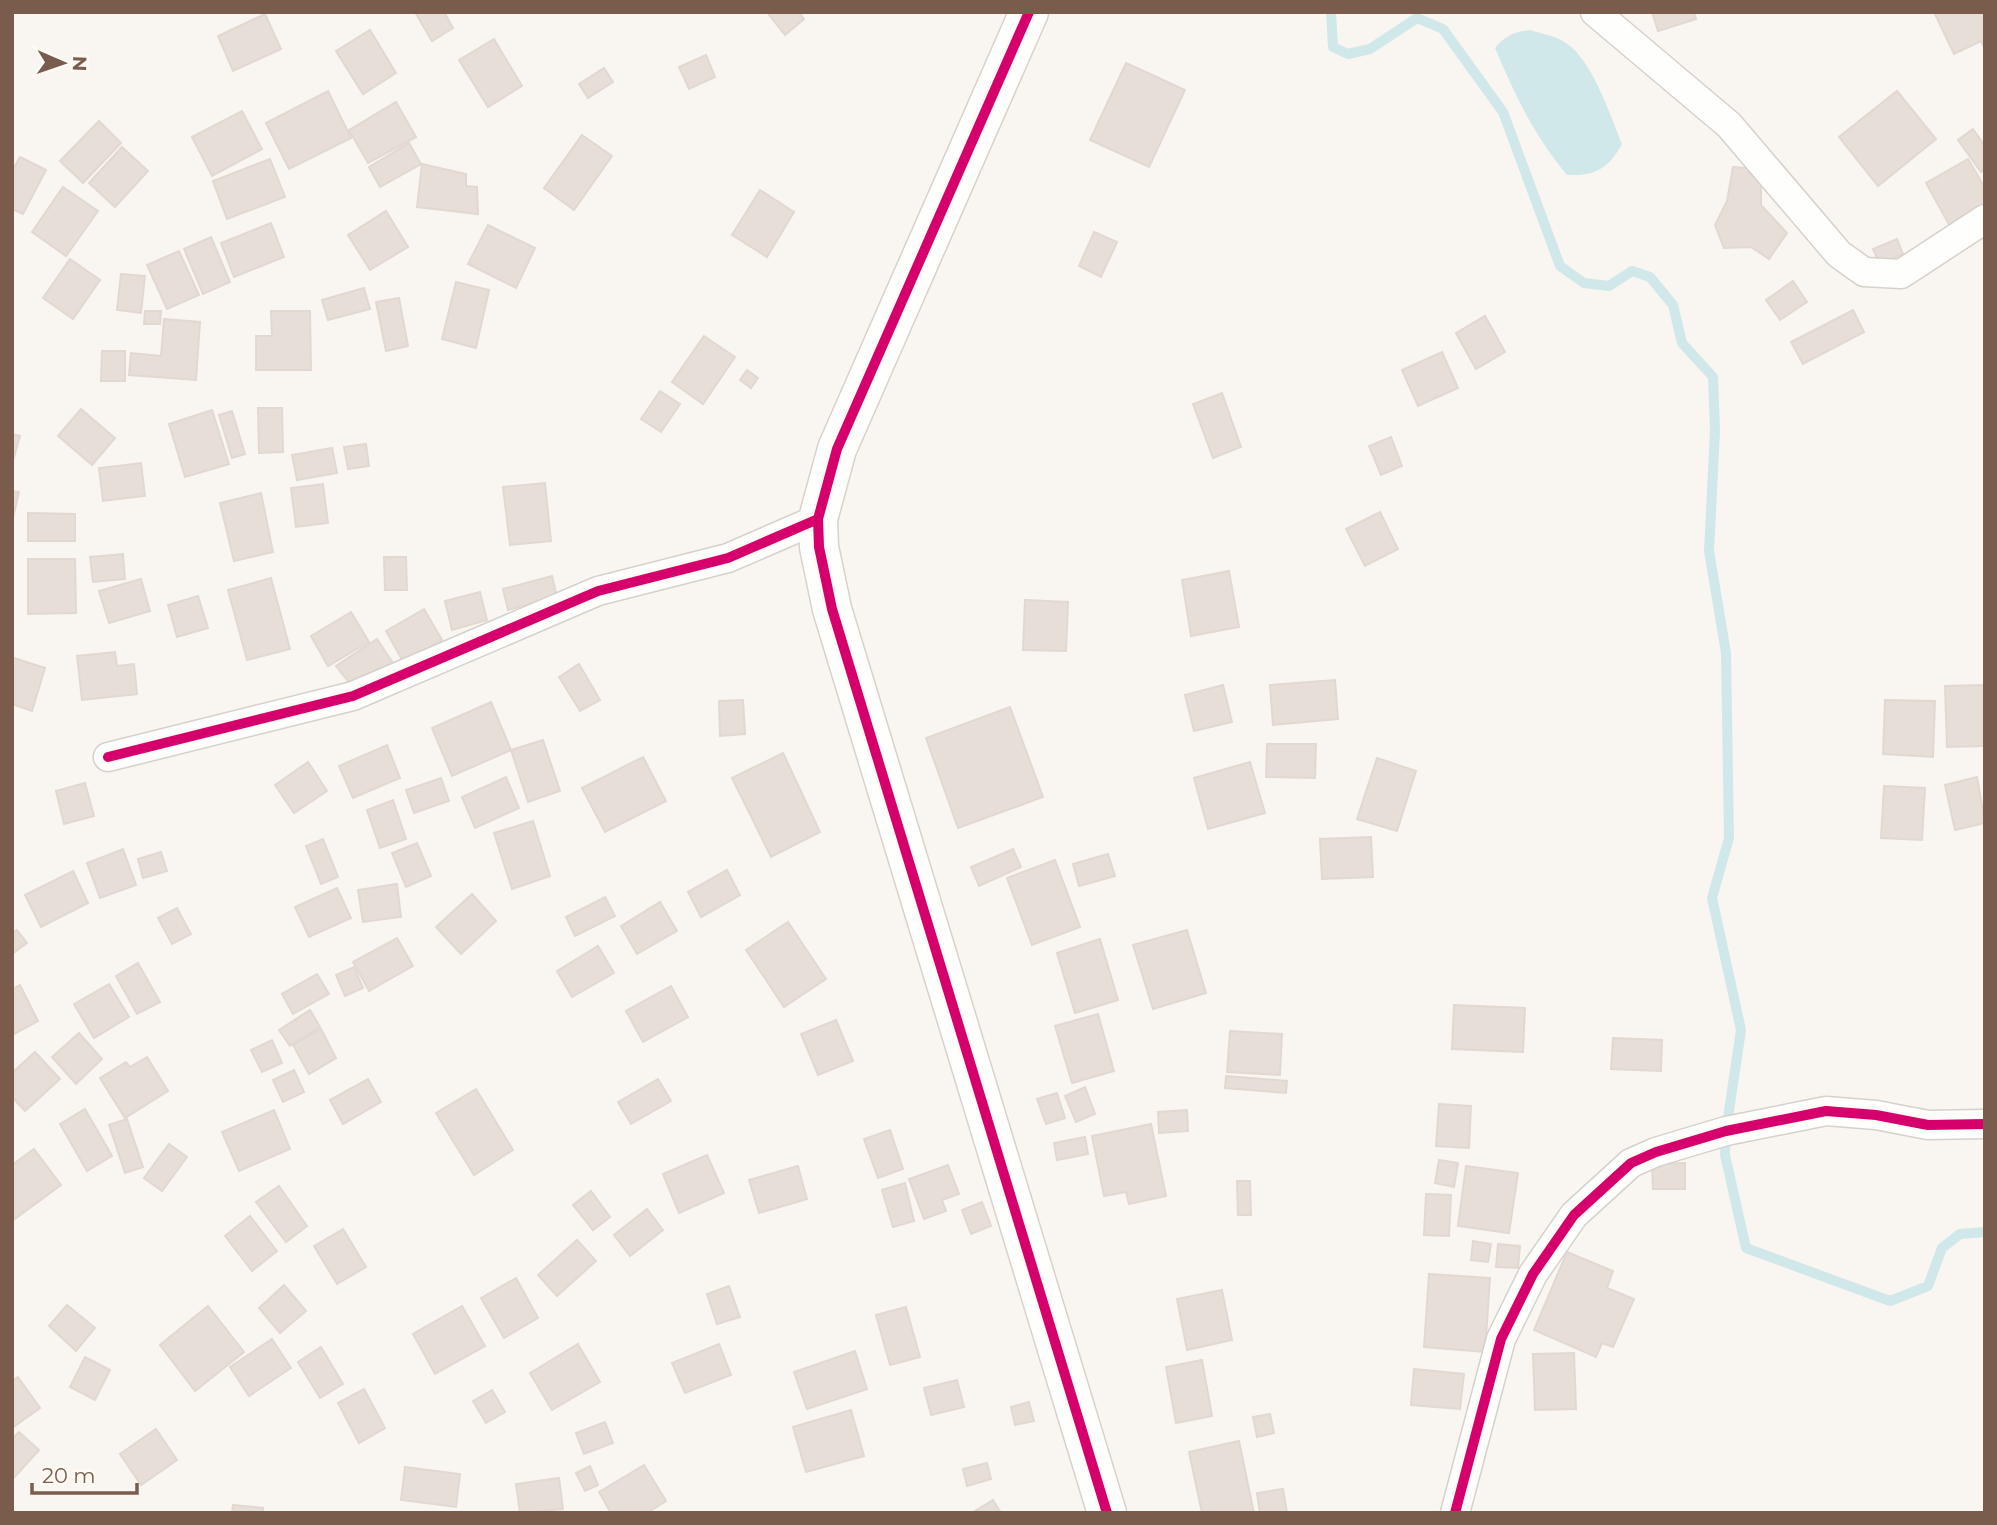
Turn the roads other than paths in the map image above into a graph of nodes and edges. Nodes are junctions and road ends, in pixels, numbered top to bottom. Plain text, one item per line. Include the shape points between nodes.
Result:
1 (1029, 12) edge
2 (1595, 12) edge
3 (1985, 219) edge
4 (818, 519) junction
5 (107, 757) dead end
6 (1985, 1124) edge
7 (1107, 1513) edge
8 (1455, 1513) edge

1 - 4 street via 837,449
2 - 3 street via 1729,125 1839,254 1864,272 1901,274
4 - 5 street via 728,558 598,591 353,696
4 - 7 street via 832,609
6 - 8 street via 1928,1125 1826,1111 1726,1131 1631,1163 1574,1215 1533,1274 1501,1339

